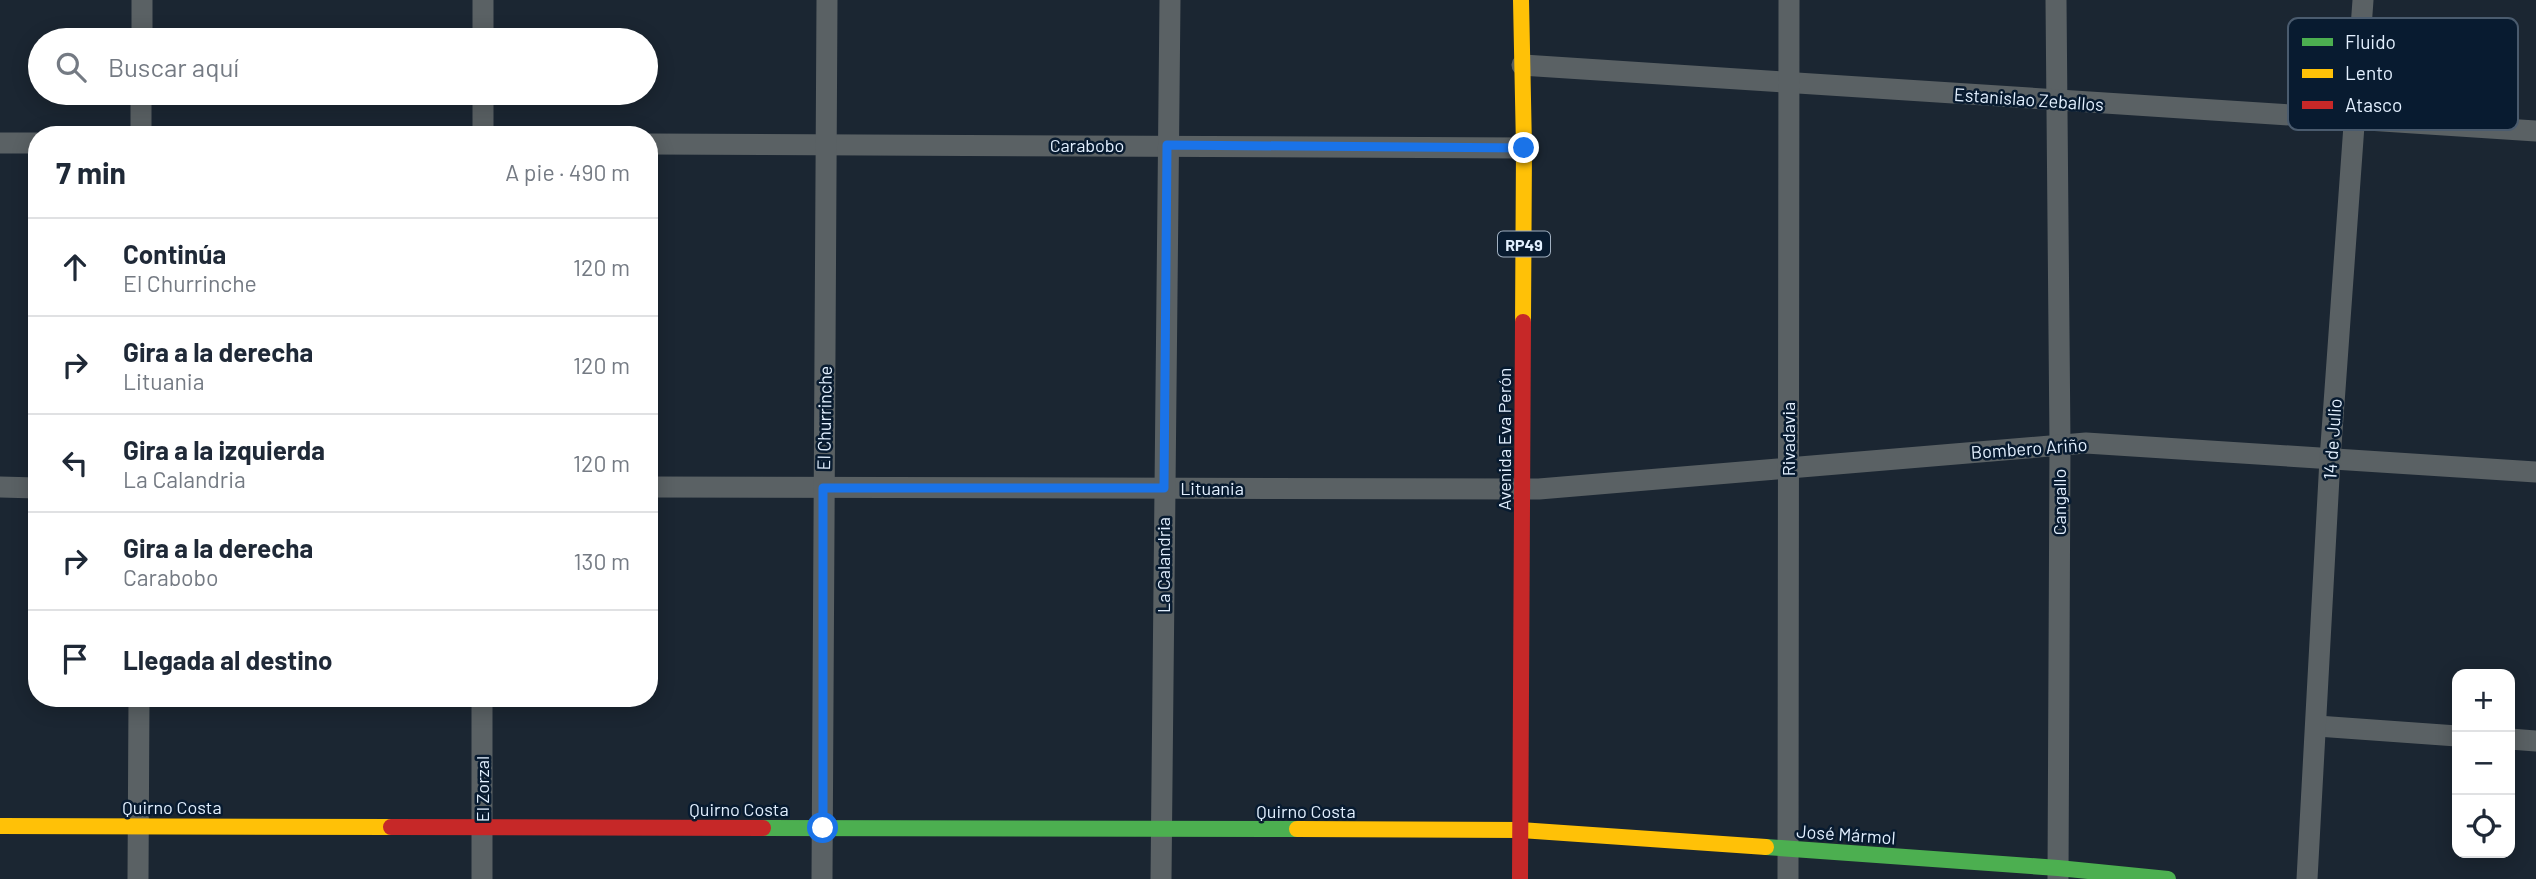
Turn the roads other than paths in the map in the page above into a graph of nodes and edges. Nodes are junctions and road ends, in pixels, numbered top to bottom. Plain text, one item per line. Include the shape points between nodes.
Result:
1 (142, 0) edge
2 (483, 0) edge
3 (827, 0) edge
4 (1170, 0) edge
5 (1521, 0) edge
6 (1789, 0) edge
7 (2056, 0) edge
8 (2363, 0) edge
9 (2362, 18) edge
10 (142, 28) edge
11 (483, 28) edge
12 (1522, 65) junction
13 (1791, 84) junction
14 (2057, 100) junction
15 (141, 105) edge
16 (483, 105) edge
17 (2288, 116) edge
18 (141, 126) edge
19 (483, 126) edge
20 (2353, 130) edge
21 (2518, 130) edge
22 (2536, 131) edge
23 (28, 143) edge
24 (0, 144) edge
25 (658, 144) edge
26 (827, 145) junction
27 (1167, 145) junction
28 (1524, 148) junction
29 (2060, 444) junction
30 (2330, 459) junction
31 (1788, 468) junction
32 (2536, 472) edge
33 (0, 487) edge
34 (658, 487) edge
35 (28, 488) edge
36 (823, 488) junction
37 (1164, 488) junction
38 (1523, 488) junction
39 (139, 707) edge
40 (482, 707) edge
41 (2317, 726) junction
42 (2452, 736) edge
43 (2515, 739) edge
44 (2536, 741) edge
45 (0, 826) edge
46 (138, 826) junction
47 (482, 828) junction
48 (823, 828) junction
49 (1161, 830) junction
50 (1521, 830) junction
51 (1788, 849) junction
52 (2058, 873) edge
53 (138, 879) edge
54 (482, 879) edge
55 (822, 879) edge
56 (1161, 879) edge
57 (1520, 879) edge
58 (1788, 879) edge
59 (2168, 879) edge
60 (2307, 879) edge

1 - 10 street
2 - 11 street
3 - 26 street, El Churrinche
4 - 27 street, La Calandria
5 - 12 street, Avenida Eva Perón / RP49
6 - 13 street, Rivadavia
7 - 14 street, Cangallo
8 - 9 street, 14 de Julio
12 - 13 street, Estanislao Zeballos
12 - 28 street, Avenida Eva Perón / RP49
13 - 14 street, Estanislao Zeballos
13 - 31 street, Rivadavia
14 - 17 street, Estanislao Zeballos
14 - 29 street, Cangallo
15 - 18 street
16 - 19 street
20 - 30 street, 14 de Julio
21 - 22 street, Estanislao Zeballos
23 - 24 street
25 - 26 street, Carabobo
26 - 27 street, Carabobo
26 - 36 street, El Churrinche
27 - 28 street, Carabobo
27 - 37 street, La Calandria
28 - 38 street, Avenida Eva Perón / RP49
29 - 30 street, Bombero Ariño
29 - 31 street, Bombero Ariño
29 - 52 street, Cangallo
30 - 32 street, Bombero Ariño
30 - 41 street, 14 de Julio
31 - 38 street, Bombero Ariño
31 - 51 street, Rivadavia
33 - 35 street
34 - 36 street, Lituania
36 - 37 street, Lituania
36 - 48 street, El Churrinche
37 - 38 street, Lituania
37 - 49 street, La Calandria
38 - 50 street, Avenida Eva Perón / RP49
39 - 46 street
40 - 47 street, El Zorzal
41 - 42 street
41 - 60 street, 14 de Julio
43 - 44 street
45 - 46 street, Quirno Costa
46 - 47 street, Quirno Costa
46 - 53 street
47 - 48 street, Quirno Costa
47 - 54 street, El Zorzal
48 - 49 street, Quirno Costa
48 - 55 street, El Churrinche
49 - 50 street, Quirno Costa
49 - 56 street, La Calandria
50 - 51 street, José Mármol
50 - 57 street, Avenida Eva Perón / RP49
51 - 52 street, José Mármol
51 - 58 street, Rivadavia
52 - 59 street, José Mármol

